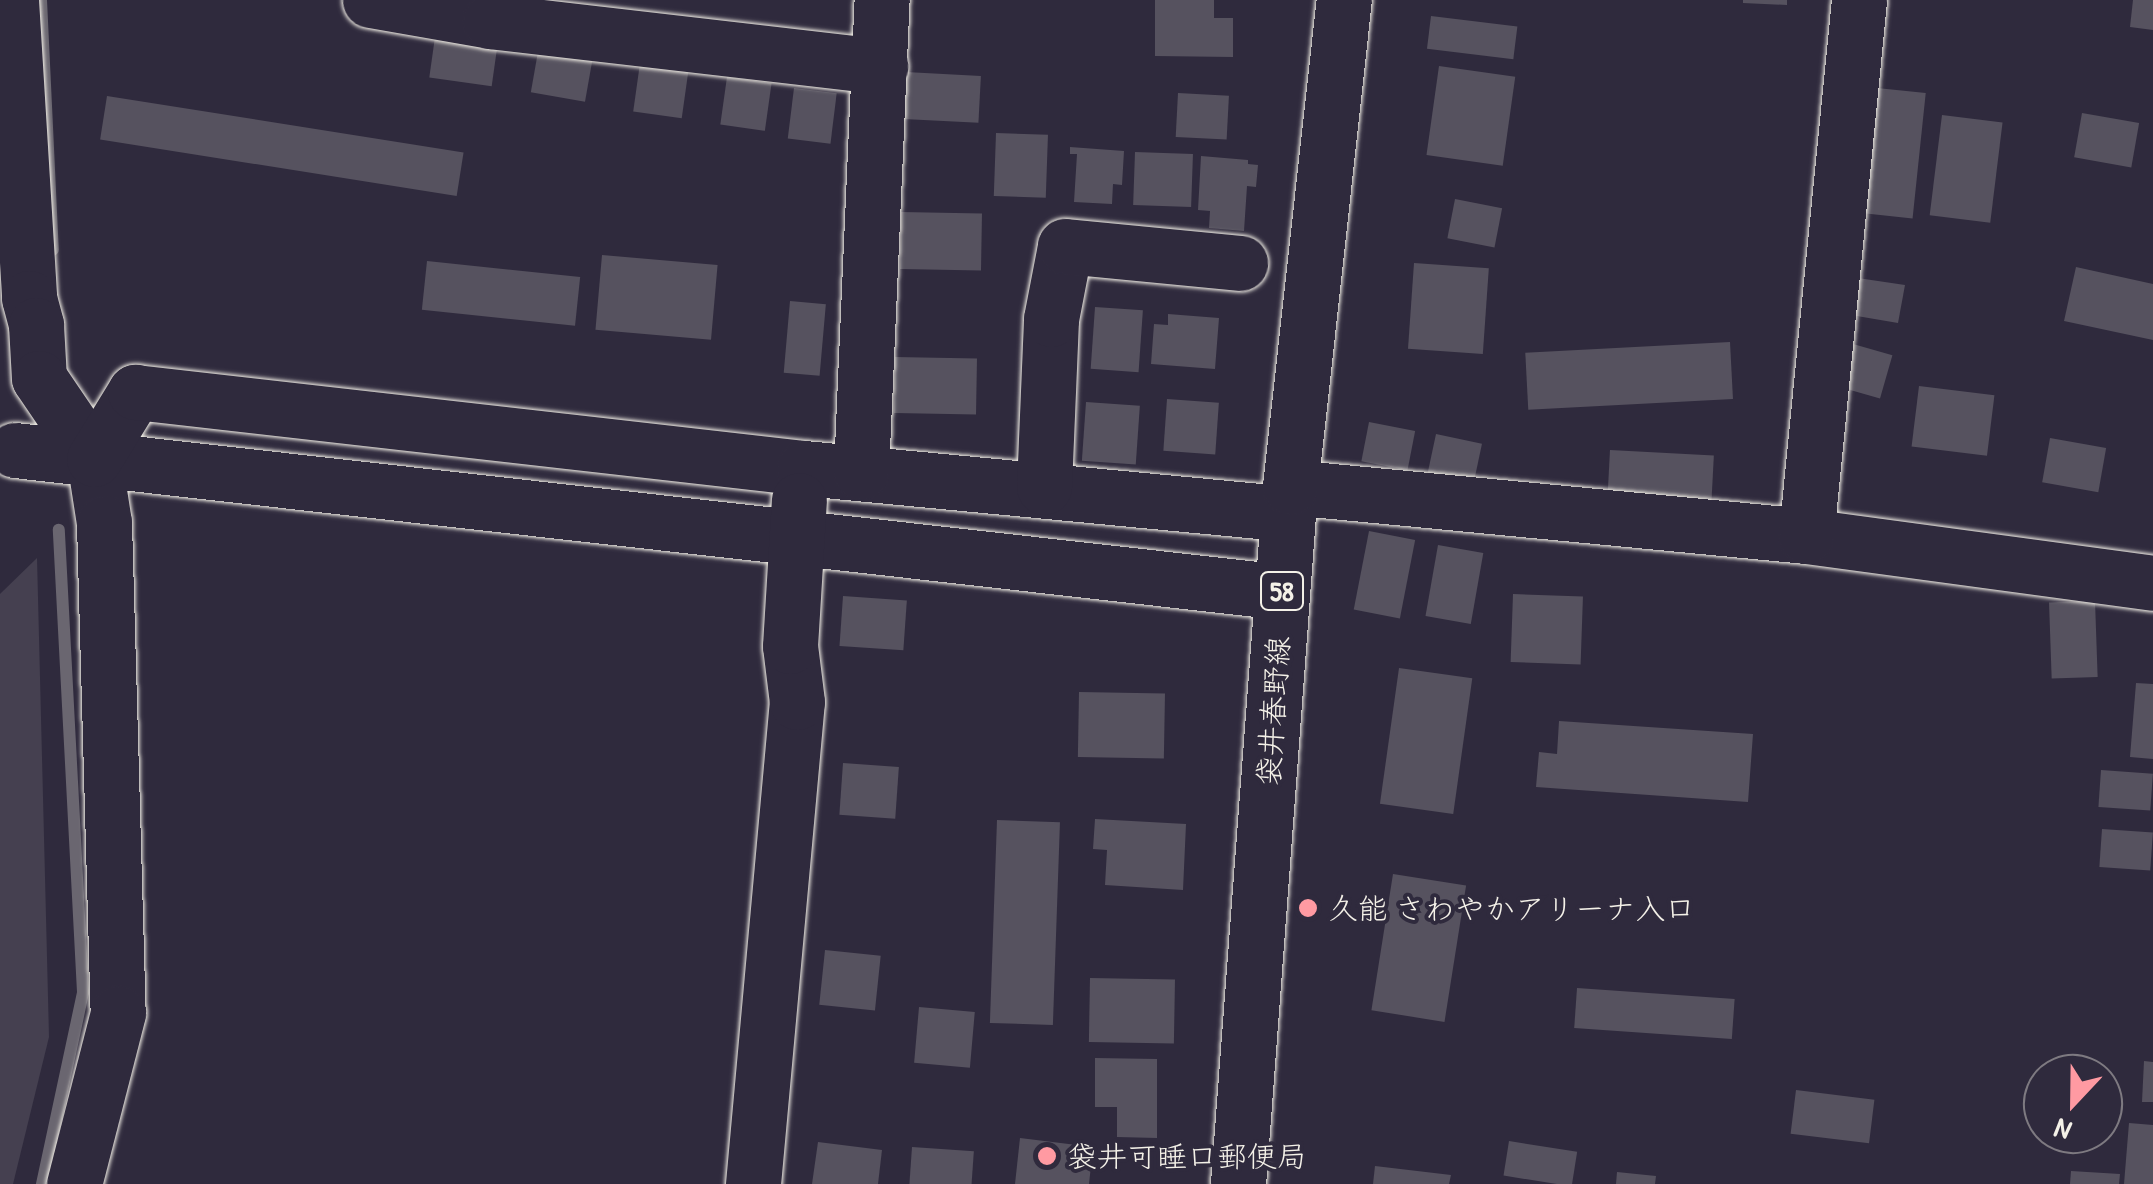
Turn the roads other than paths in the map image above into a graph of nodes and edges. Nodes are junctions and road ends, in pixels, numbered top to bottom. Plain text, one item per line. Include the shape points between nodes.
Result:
1 (11, 0) edge
2 (370, 0) edge
3 (882, 0) edge
4 (1344, 0) edge
5 (1859, 0) edge
6 (880, 66) junction
7 (1240, 263) dead end
8 (471, 427) junction
9 (14, 450) dead end
10 (94, 458) junction
11 (804, 468) junction
12 (860, 472) junction
13 (1044, 488) junction
14 (463, 500) junction
15 (1289, 500) junction
16 (794, 535) junction
17 (1806, 536) junction
18 (2153, 583) edge
19 (1282, 592) junction
20 (74, 1184) edge
21 (753, 1184) edge
22 (1238, 1184) edge

1 - 10 street via 40,378
2 - 6 street via 490,21
3 - 6 street
4 - 15 street, 袋井春野線 / 58
5 - 17 street
6 - 12 street
7 - 13 street via 1065,246 1051,319
8 - 10 street via 134,392
8 - 11 street
8 - 14 street
9 - 10 street
10 - 14 street
10 - 20 street via 104,523 118,1013
11 - 12 street
11 - 16 street
12 - 13 street
13 - 15 street
14 - 16 street
15 - 17 street
15 - 19 street, 袋井春野線 / 58
16 - 19 street
16 - 21 street via 790,646 797,702
17 - 18 street
19 - 22 street, 袋井春野線 / 58

